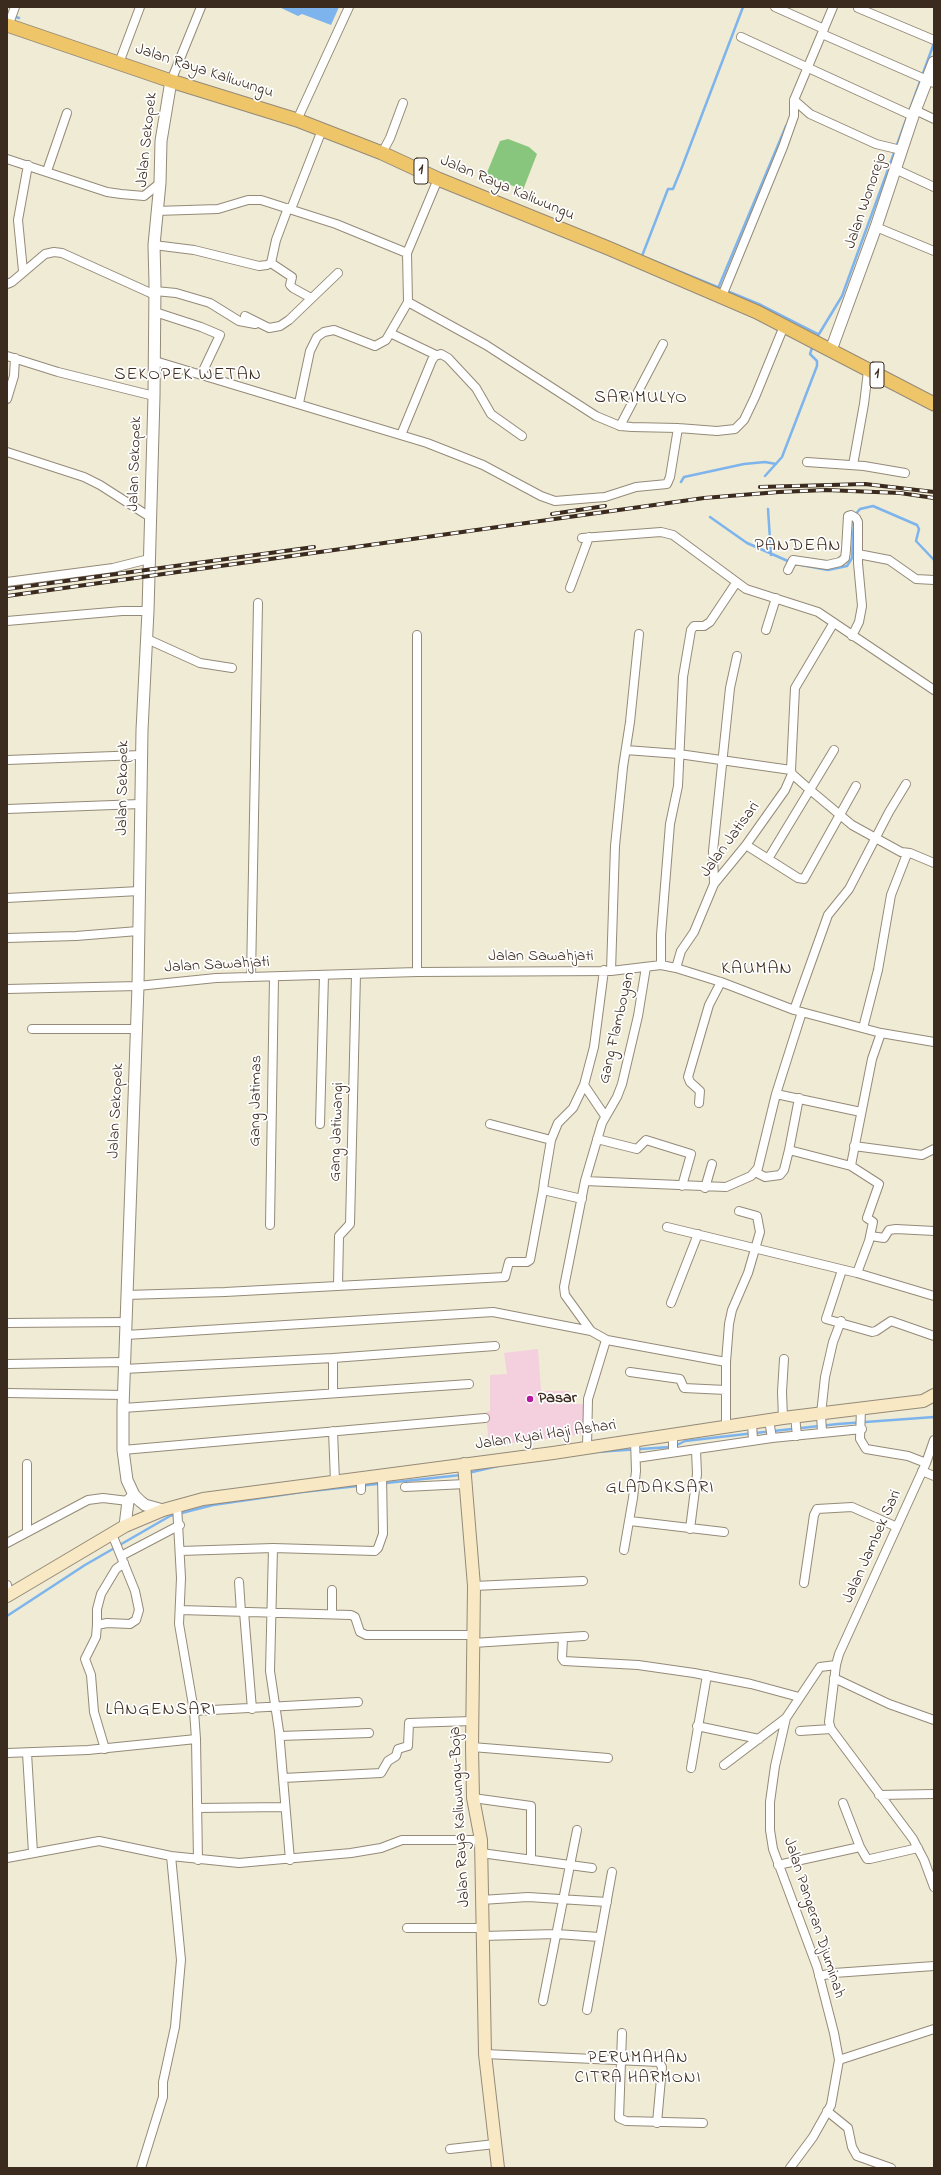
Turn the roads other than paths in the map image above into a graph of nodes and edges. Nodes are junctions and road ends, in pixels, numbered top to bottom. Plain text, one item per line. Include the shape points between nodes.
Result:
1 (140, 7) edge
2 (201, 7) edge
3 (349, 7) edge
4 (775, 7) edge
5 (833, 7) edge
6 (858, 8) dead end
7 (12, 21) edge
8 (824, 33) junction
9 (741, 37) dead end
10 (933, 40) edge
11 (934, 62) edge
12 (119, 64) junction
13 (808, 69) junction
14 (925, 79) edge
15 (171, 81) junction
16 (402, 104) dead end
17 (795, 104) junction
18 (67, 113) dead end
19 (910, 113) junction
20 (934, 119) edge
21 (297, 120) junction
22 (322, 130) junction
23 (898, 149) junction
24 (382, 153) junction
25 (7, 159) edge
26 (28, 165) junction
27 (895, 169) junction
28 (47, 171) junction
29 (438, 179) junction
30 (160, 183) junction
31 (934, 187) edge
32 (290, 209) junction
33 (156, 210) junction
34 (876, 227) junction
35 (154, 245) junction
36 (934, 251) edge
37 (407, 253) junction
38 (271, 263) junction
39 (23, 272) junction
40 (338, 273) dead end
41 (7, 284) edge
42 (155, 292) junction
43 (722, 294) junction
44 (311, 298) junction
45 (408, 302) junction
46 (155, 312) junction
47 (245, 316) dead end
48 (258, 323) junction
49 (784, 326) junction
50 (390, 333) junction
51 (663, 344) dead end
52 (821, 345) junction
53 (436, 355) junction
54 (11, 357) edge
55 (155, 361) junction
56 (868, 371) junction
57 (202, 374) junction
58 (154, 396) junction
59 (7, 399) edge
60 (299, 403) junction
61 (934, 404) edge
62 (620, 426) junction
63 (678, 428) junction
64 (401, 435) junction
65 (522, 436) dead end
66 (7, 452) edge
67 (807, 462) dead end
68 (853, 465) junction
69 (905, 473) dead end
70 (150, 518) junction
71 (858, 554) junction
72 (149, 559) junction
73 (790, 565) dead end
74 (934, 580) edge
75 (7, 582) edge
76 (736, 583) junction
77 (570, 588) dead end
78 (776, 598) junction
79 (258, 603) dead end
80 (148, 611) junction
81 (7, 621) edge
82 (833, 624) junction
83 (766, 630) dead end
84 (640, 634) dead end
85 (417, 635) dead end
86 (852, 636) junction
87 (147, 639) junction
88 (737, 656) dead end
89 (232, 668) dead end
90 (934, 690) edge
91 (626, 750) junction
92 (834, 750) dead end
93 (679, 754) junction
94 (141, 755) junction
95 (7, 760) edge
96 (723, 760) junction
97 (792, 772) junction
98 (906, 784) dead end
99 (856, 786) dead end
100 (809, 789) junction
101 (140, 804) junction
102 (7, 809) edge
103 (840, 815) junction
104 (876, 838) junction
105 (746, 844) junction
106 (907, 854) junction
107 (768, 859) junction
108 (934, 863) edge
109 (714, 884) junction
110 (136, 892) junction
111 (7, 898) edge
112 (138, 931) junction
113 (7, 938) edge
114 (661, 966) junction
115 (646, 967) junction
116 (676, 968) junction
117 (608, 970) junction
118 (417, 972) junction
119 (356, 974) junction
120 (324, 975) junction
121 (251, 977) junction
122 (274, 977) junction
123 (721, 982) junction
124 (138, 986) junction
125 (7, 989) edge
126 (798, 1011) junction
127 (863, 1028) junction
128 (32, 1029) dead end
129 (136, 1029) junction
130 (881, 1033) junction
131 (934, 1042) edge
132 (584, 1085) junction
133 (776, 1094) junction
134 (799, 1098) junction
135 (698, 1103) dead end
136 (861, 1112) junction
137 (605, 1116) junction
138 (320, 1124) dead end
139 (490, 1124) dead end
140 (597, 1139) junction
141 (551, 1140) junction
142 (854, 1146) junction
143 (934, 1149) edge
144 (789, 1150) junction
145 (712, 1164) dead end
146 (851, 1166) junction
147 (755, 1172) junction
148 (586, 1181) junction
149 (682, 1186) junction
150 (705, 1188) junction
151 (543, 1190) junction
152 (582, 1199) junction
153 (740, 1211) dead end
154 (270, 1225) dead end
155 (667, 1227) dead end
156 (934, 1231) edge
157 (698, 1234) junction
158 (871, 1236) junction
159 (756, 1247) junction
160 (842, 1270) junction
161 (857, 1273) junction
162 (338, 1285) junction
163 (126, 1295) junction
164 (934, 1296) edge
165 (671, 1303) dead end
166 (840, 1321) junction
167 (127, 1322) junction
168 (7, 1323) edge
169 (591, 1331) junction
170 (126, 1335) junction
171 (934, 1336) edge
172 (606, 1340) junction
173 (495, 1346) dead end
174 (333, 1358) junction
175 (784, 1359) dead end
176 (726, 1362) junction
177 (7, 1364) edge
178 (124, 1365) junction
179 (630, 1372) dead end
180 (469, 1384) dead end
181 (726, 1390) junction
182 (333, 1392) junction
183 (7, 1393) edge
184 (124, 1395) junction
185 (934, 1395) edge
186 (123, 1408) junction
187 (861, 1411) junction
188 (821, 1417) junction
189 (485, 1418) dead end
190 (791, 1419) junction
191 (770, 1422) junction
192 (752, 1425) junction
193 (726, 1426) junction
194 (862, 1428) junction
195 (334, 1431) junction
196 (822, 1432) junction
197 (796, 1436) junction
198 (673, 1437) junction
199 (772, 1438) junction
200 (934, 1440) edge
201 (753, 1441) junction
202 (635, 1443) junction
203 (587, 1447) junction
204 (123, 1450) junction
205 (673, 1450) dead end
206 (696, 1450) junction
207 (636, 1458) junction
208 (27, 1464) dead end
209 (924, 1467) junction
210 (465, 1475) junction
211 (934, 1476) edge
212 (382, 1477) junction
213 (429, 1477) junction
214 (335, 1481) junction
215 (405, 1487) dead end
216 (131, 1498) junction
217 (178, 1509) junction
218 (163, 1510) junction
219 (630, 1521) junction
220 (180, 1524) junction
221 (125, 1526) junction
222 (897, 1527) junction
223 (690, 1529) junction
224 (27, 1531) junction
225 (724, 1532) dead end
226 (112, 1534) junction
227 (7, 1543) edge
228 (273, 1548) junction
229 (624, 1550) dead end
230 (180, 1551) junction
231 (120, 1554) junction
232 (583, 1581) dead end
233 (239, 1582) dead end
234 (804, 1583) dead end
235 (474, 1586) junction
236 (332, 1590) dead end
237 (8, 1592) edge
238 (180, 1610) junction
239 (243, 1612) junction
240 (273, 1614) junction
241 (332, 1614) junction
242 (97, 1625) junction
243 (584, 1636) dead end
244 (563, 1638) junction
245 (473, 1639) junction
246 (836, 1665) junction
247 (707, 1675) junction
248 (834, 1678) junction
249 (799, 1697) junction
250 (358, 1702) dead end
251 (276, 1708) junction
252 (252, 1709) junction
253 (194, 1711) junction
254 (786, 1718) junction
255 (934, 1720) edge
256 (472, 1721) junction
257 (697, 1726) junction
258 (831, 1729) junction
259 (800, 1732) dead end
260 (369, 1733) dead end
261 (280, 1736) junction
262 (196, 1739) junction
263 (759, 1739) junction
264 (472, 1747) junction
265 (106, 1749) junction
266 (7, 1753) edge
267 (27, 1753) junction
268 (608, 1758) dead end
269 (724, 1765) dead end
270 (691, 1768) dead end
271 (283, 1778) junction
272 (934, 1794) edge
273 (879, 1795) junction
274 (473, 1798) junction
275 (843, 1803) dead end
276 (285, 1807) junction
277 (198, 1808) junction
278 (577, 1830) dead end
279 (481, 1840) junction
280 (860, 1847) junction
281 (918, 1848) junction
282 (33, 1853) junction
283 (481, 1853) junction
284 (171, 1856) junction
285 (7, 1858) edge
286 (198, 1860) junction
287 (290, 1860) junction
288 (531, 1860) junction
289 (571, 1865) junction
290 (778, 1865) junction
291 (592, 1868) dead end
292 (612, 1872) dead end
293 (934, 1887) edge
294 (481, 1900) junction
295 (564, 1900) junction
296 (607, 1902) junction
297 (407, 1928) dead end
298 (482, 1932) junction
299 (557, 1934) junction
300 (599, 1937) junction
301 (934, 1966) edge
302 (819, 1976) junction
303 (543, 2001) dead end
304 (587, 2010) dead end
305 (934, 2029) edge
306 (622, 2033) dead end
307 (485, 2054) junction
308 (621, 2060) junction
309 (839, 2060) junction
310 (828, 2111) junction
311 (656, 2123) junction
312 (703, 2123) dead end
313 (495, 2144) junction
314 (450, 2149) dead end
315 (140, 2168) edge
316 (498, 2168) edge
317 (790, 2168) edge
318 (891, 2168) edge

1 - 12 street
2 - 15 street
3 - 21 street
4 - 8 street
5 - 8 street
6 - 10 street
7 - 12 main road, Jalan Raya Kaliwungu / 1
8 - 13 street
8 - 14 street
9 - 13 street
11 - 14 street, Jalan Wonorejo
12 - 15 main road, Jalan Raya Kaliwungu / 1
13 - 17 street
13 - 19 street
14 - 19 street, Jalan Wonorejo
15 - 21 main road, Jalan Raya Kaliwungu / 1
15 - 30 street, Jalan Sekopek via 161,141
16 - 24 street
17 - 23 street via 810,114 876,144
17 - 43 street via 783,148
18 - 28 street
19 - 20 street
19 - 23 street, Jalan Wonorejo
21 - 22 main road, Jalan Raya Kaliwungu / 1
22 - 24 main road, Jalan Raya Kaliwungu / 1
22 - 32 street
23 - 27 street, Jalan Wonorejo
24 - 29 main road, Jalan Raya Kaliwungu / 1
25 - 26 street
26 - 28 street
26 - 39 street via 18,220
27 - 31 street
27 - 34 street, Jalan Wonorejo
28 - 30 street via 107,192 128,195 144,196
29 - 37 street
29 - 43 main road, Jalan Raya Kaliwungu / 1
30 - 33 street, Jalan Sekopek
32 - 33 street via 253,199 218,209
32 - 37 street via 336,224
32 - 38 street via 276,240
33 - 35 street, Jalan Sekopek
34 - 36 street
34 - 52 street, Jalan Wonorejo
35 - 38 street via 194,250 259,266
35 - 42 street, Jalan Sekopek
37 - 45 street
38 - 44 street via 292,277 290,285 293,288
39 - 41 street
39 - 42 street via 45,254 62,253
40 - 44 street
42 - 46 street, Jalan Sekopek
42 - 48 street via 176,293 210,303 239,321
43 - 49 main road, Jalan Raya Kaliwungu / 1
44 - 48 street via 280,326 269,328
45 - 50 street
45 - 62 street via 486,345 596,416
46 - 55 street, Jalan Sekopek
46 - 57 street via 220,335
47 - 48 street
49 - 52 main road, Jalan Raya Kaliwungu / 1
49 - 63 street via 755,397 744,420 735,429 718,431
50 - 53 street
50 - 60 street via 386,340 375,346 334,330 317,337 310,351
51 - 62 street
52 - 56 main road, Jalan Raya Kaliwungu / 1
53 - 64 street
53 - 65 street via 444,355 476,388 491,414
54 - 58 street
54 - 59 street via 14,376
55 - 57 street
55 - 58 street, Jalan Sekopek
56 - 61 main road, Jalan Raya Kaliwungu / 1
56 - 68 street
57 - 60 street
58 - 70 street, Jalan Sekopek
60 - 64 street
62 - 63 street
63 - 64 street via 667,484 636,488 605,497 561,502 541,496 483,465
66 - 70 street via 84,477
67 - 68 street
68 - 69 street
70 - 72 street, Jalan Sekopek
71 - 73 street via 858,522 855,517 848,516 845,558 840,562 827,564 797,560
71 - 74 street via 889,560 916,579
71 - 86 street via 862,606 859,622
72 - 75 street via 113,568
72 - 80 street, Jalan Sekopek
76 - 77 street via 667,532 585,538
76 - 78 street via 746,589
76 - 93 street via 710,622 704,626 694,626 691,630 683,677
78 - 82 street via 818,612
78 - 83 street
79 - 121 street
80 - 81 street
80 - 87 street, Jalan Sekopek
82 - 86 street
82 - 97 street via 795,688
84 - 91 street
85 - 118 street
86 - 90 street
87 - 89 street via 200,663
87 - 94 street, Jalan Sekopek
88 - 96 street via 730,688
91 - 93 street
91 - 117 street via 615,846
92 - 100 street
93 - 96 street
93 - 114 street via 678,786 669,832
94 - 95 street
94 - 101 street, Jalan Sekopek
96 - 97 street
96 - 109 street via 713,851
97 - 100 street
97 - 105 street, Jalan Jatisari via 785,790
98 - 104 street
99 - 103 street
100 - 103 street
100 - 107 street
101 - 102 street
101 - 110 street, Jalan Sekopek
103 - 104 street
103 - 107 street via 804,879 798,878
104 - 106 street
104 - 126 street via 849,889 828,915
105 - 107 street
105 - 109 street, Jalan Jatisari
106 - 108 street
106 - 127 street via 891,895 878,970
109 - 116 street, Jalan Jatisari via 694,932 681,951
110 - 111 street
110 - 112 street, Jalan Sekopek
112 - 113 street
112 - 124 street, Jalan Sekopek
114 - 115 street, Jalan Sawahjati
114 - 116 street, Jalan Sawahjati
115 - 117 street, Jalan Sawahjati
115 - 137 street, Gang Flamboyan via 638,1016 622,1084 617,1098
116 - 123 street, Jalan Sawahjati
117 - 118 street, Jalan Sawahjati
117 - 132 street via 594,1048
118 - 119 street, Jalan Sawahjati
119 - 120 street, Jalan Sawahjati
119 - 162 street, Gang Jatiwangi via 350,1224 339,1236
120 - 122 street, Jalan Sawahjati
120 - 138 street
121 - 122 street, Jalan Sawahjati
121 - 124 street, Jalan Sawahjati
122 - 154 street, Gang Jatimas
123 - 126 street, Jalan Sawahjati
123 - 135 street via 709,1005 688,1077 700,1091
124 - 125 street, Jalan Sawahjati
124 - 129 street, Jalan Sekopek
126 - 127 street, Jalan Sawahjati
126 - 133 street
127 - 130 street, Jalan Sawahjati
128 - 129 street
129 - 163 street, Jalan Sekopek
130 - 131 street, Jalan Sawahjati
130 - 136 street via 872,1059
132 - 137 street
132 - 141 street via 573,1108 558,1123
133 - 134 street
133 - 147 street
134 - 136 street
134 - 144 street
136 - 142 street
137 - 140 street, Gang Flamboyan
139 - 141 street
140 - 148 street, Gang Flamboyan
140 - 149 street via 637,1149 648,1140 691,1154
141 - 151 street
142 - 143 street via 922,1155
142 - 146 street
144 - 146 street
144 - 147 street via 784,1170 780,1175 765,1177
145 - 150 street
146 - 158 street via 879,1184 867,1218 873,1222
147 - 150 street via 726,1187
148 - 149 street
148 - 152 street, Gang Flamboyan
149 - 150 street
151 - 152 street
151 - 162 street via 530,1260 509,1262 505,1277
152 - 169 street, Gang Flamboyan via 564,1287 566,1299
153 - 159 street via 753,1214 759,1220 760,1232
155 - 157 street
156 - 158 street via 896,1229 889,1230 884,1238
157 - 159 street
157 - 165 street
158 - 161 street
159 - 160 street
159 - 176 street via 748,1274 732,1310
160 - 161 street
160 - 166 street via 826,1318
161 - 164 street
162 - 163 street
163 - 167 street, Jalan Sekopek
166 - 171 street via 874,1332 891,1321
166 - 188 street via 828,1366
167 - 168 street
167 - 170 street, Jalan Sekopek
169 - 170 street via 493,1312
169 - 172 street
170 - 178 street, Jalan Sekopek
172 - 176 street
172 - 203 street via 588,1400
173 - 174 street
174 - 178 street
174 - 182 street
175 - 190 street via 782,1385
176 - 181 street
177 - 178 street
178 - 184 street, Jalan Sekopek
179 - 181 street via 680,1379 684,1388
180 - 182 street
181 - 193 street
182 - 186 street
183 - 184 street
184 - 186 street, Jalan Sekopek
185 - 187 main road, Jalan Kyai Haji Ashari via 923,1401
186 - 204 street, Jalan Sekopek
187 - 188 main road, Jalan Kyai Haji Ashari
187 - 194 street
188 - 190 main road, Jalan Kyai Haji Ashari
188 - 196 street
189 - 195 street
190 - 191 main road, Jalan Kyai Haji Ashari
190 - 197 street
191 - 192 main road, Jalan Kyai Haji Ashari
191 - 199 street
192 - 193 main road, Jalan Kyai Haji Ashari
192 - 201 street
193 - 198 main road, Jalan Kyai Haji Ashari
194 - 196 street
194 - 209 street via 861,1443 866,1449 908,1456
195 - 204 street
195 - 214 street
196 - 197 street
197 - 199 street
198 - 202 main road, Jalan Kyai Haji Ashari
198 - 205 street
199 - 201 street
200 - 209 street, Jalan Jambek Sari
201 - 206 street
202 - 203 main road, Jalan Kyai Haji Ashari
202 - 207 street
203 - 210 main road, Jalan Kyai Haji Ashari
204 - 216 street, Jalan Sekopek
206 - 207 street
206 - 223 street via 698,1474
207 - 219 street
208 - 224 street
209 - 211 street
209 - 222 street, Jalan Jambek Sari
210 - 213 main road, Jalan Kyai Haji Ashari
210 - 213 street
210 - 235 main road, Jalan Raya Kaliwungu-Boja
212 - 213 main road, Jalan Kyai Haji Ashari
212 - 214 main road, Jalan Kyai Haji Ashari via 361,1483
212 - 228 street via 383,1534 377,1550
213 - 215 street
214 - 217 main road, Jalan Kyai Haji Ashari via 209,1498
216 - 218 street
216 - 221 street
216 - 224 street via 88,1500
217 - 218 main road, Jalan Kyai Haji Ashari
217 - 220 street
218 - 221 main road, Jalan Kyai Haji Ashari
219 - 223 street
219 - 229 street
220 - 230 street
220 - 231 street
221 - 226 main road, Jalan Kyai Haji Ashari
222 - 234 street via 852,1507 818,1509 814,1515
222 - 246 street, Jalan Jambek Sari
223 - 225 street
224 - 227 street
226 - 231 street
226 - 237 main road, Jalan Kyai Haji Ashari
228 - 230 street
228 - 240 street
230 - 238 street
231 - 242 street via 116,1569 101,1594 97,1609
231 - 242 street via 135,1590 139,1610 136,1620 130,1624
232 - 235 street
233 - 239 street
235 - 245 main road, Jalan Raya Kaliwungu-Boja
236 - 241 street
238 - 239 street
238 - 253 street via 182,1644
239 - 240 street
239 - 252 street
240 - 241 street
240 - 251 street via 270,1671
241 - 245 street via 353,1615 360,1632 374,1636
242 - 265 street via 96,1637 85,1659 91,1675 94,1712
243 - 244 street
244 - 245 street
244 - 247 street via 564,1661 638,1665
245 - 256 main road, Jalan Raya Kaliwungu-Boja
246 - 248 street, Jalan Jambek Sari
246 - 249 street, Jalan Pangeran Djuminah via 820,1667
247 - 249 street
247 - 257 street
248 - 255 street via 889,1704
248 - 258 street, Jalan Jambek Sari
249 - 254 street, Jalan Pangeran Djuminah
250 - 251 street
251 - 252 street
251 - 261 street
252 - 253 street
253 - 262 street
254 - 263 street
254 - 290 street, Jalan Pangeran Djuminah via 770,1802 770,1830
256 - 264 main road, Jalan Raya Kaliwungu-Boja
256 - 271 street via 409,1723 408,1746 398,1749 396,1756 388,1761 381,1773
257 - 263 street
257 - 270 street
258 - 259 street
258 - 273 street
260 - 261 street
261 - 271 street
262 - 265 street
262 - 277 street
263 - 269 street
264 - 268 street
264 - 274 main road, Jalan Raya Kaliwungu-Boja
265 - 267 street
266 - 267 street
267 - 282 street
271 - 276 street
272 - 273 street
273 - 281 street
274 - 279 main road, Jalan Raya Kaliwungu-Boja
274 - 288 street via 531,1806
275 - 280 street
276 - 277 street
276 - 287 street
277 - 286 street
278 - 289 street
279 - 283 main road, Jalan Raya Kaliwungu-Boja
279 - 287 street via 402,1840 371,1850
280 - 281 street via 870,1859
280 - 290 street
281 - 293 street
282 - 284 street via 99,1841
282 - 285 street
283 - 288 street
283 - 294 main road, Jalan Raya Kaliwungu-Boja
284 - 286 street
284 - 315 street via 181,1960 175,2027 163,2082 163,2097
286 - 287 street via 239,1864
288 - 289 street
289 - 291 street
289 - 295 street
290 - 302 street, Jalan Pangeran Djuminah
292 - 296 street
294 - 295 street via 528,1897
294 - 298 main road, Jalan Raya Kaliwungu-Boja
295 - 296 street
295 - 299 street
296 - 300 street
297 - 298 street
298 - 299 street
298 - 307 main road, Jalan Raya Kaliwungu-Boja
299 - 300 street
299 - 303 street
300 - 304 street
301 - 302 street
302 - 309 street, Jalan Pangeran Djuminah
305 - 309 street
306 - 308 street
307 - 308 street
307 - 313 main road, Jalan Raya Kaliwungu-Boja
308 - 311 street via 620,2118 626,2121
308 - 311 street via 661,2064
309 - 310 street, Jalan Pangeran Djuminah
310 - 317 street, Jalan Pangeran Djuminah
310 - 318 street via 848,2128 852,2147 857,2156
311 - 312 street
313 - 314 street
313 - 316 main road, Jalan Raya Kaliwungu-Boja

